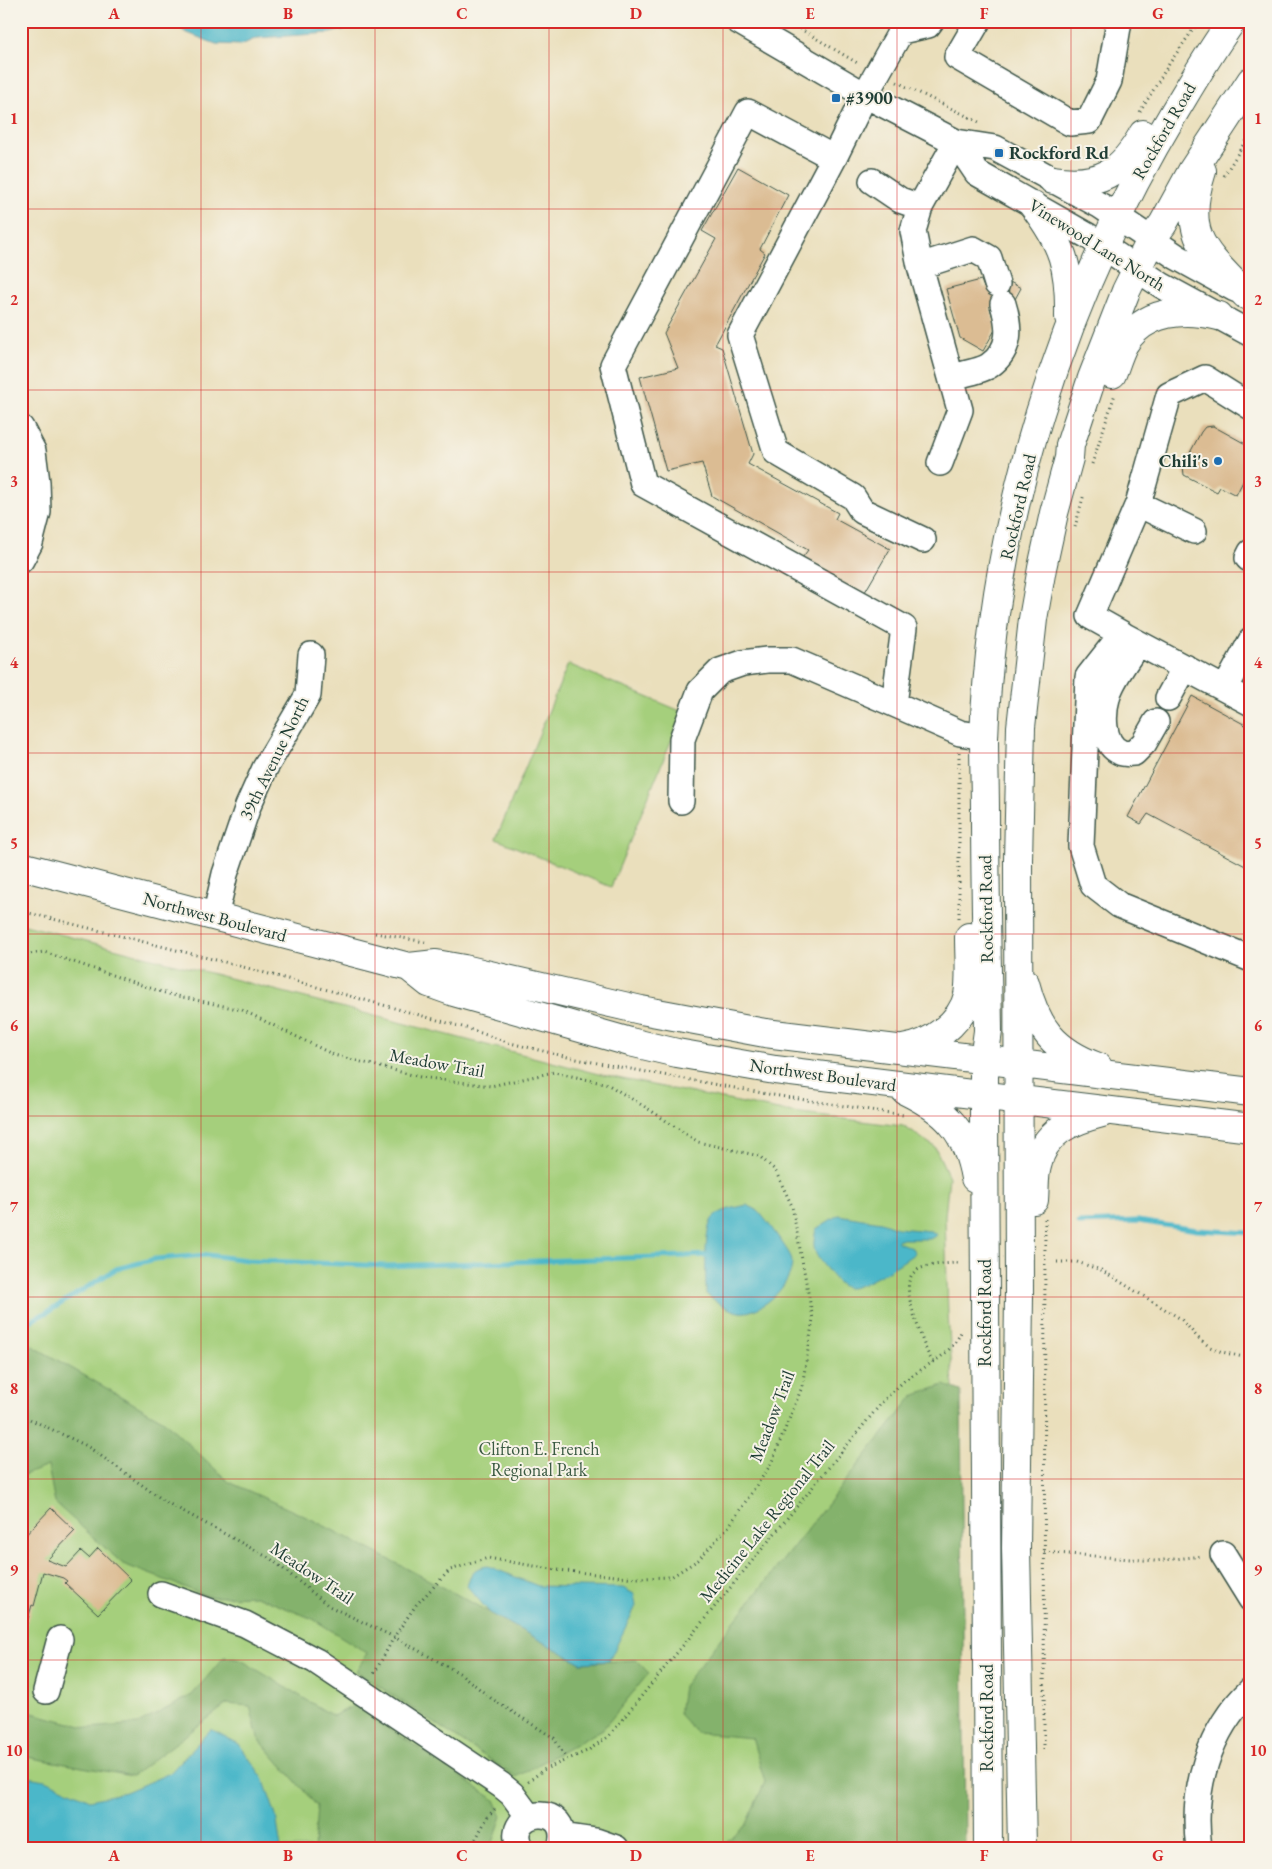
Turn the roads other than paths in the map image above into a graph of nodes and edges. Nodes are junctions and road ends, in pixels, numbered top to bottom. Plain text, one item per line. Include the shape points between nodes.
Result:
1 (738, 21) edge
2 (931, 21) edge
3 (978, 21) edge
4 (1118, 21) edge
5 (1215, 21) edge
6 (1232, 21) edge
7 (899, 26) edge
8 (1251, 81) edge
9 (865, 95) junction
10 (1227, 117) junction
11 (956, 142) junction
12 (834, 158) junction
13 (1053, 180) junction
14 (872, 181) dead end
15 (1033, 205) junction
16 (920, 207) junction
17 (1117, 217) junction
18 (1151, 240) junction
19 (1104, 246) junction
20 (920, 266) junction
21 (1136, 269) junction
22 (1249, 296) edge
23 (1219, 316) junction
24 (1069, 327) junction
25 (1251, 334) edge
26 (952, 377) junction
27 (1251, 407) edge
28 (21, 428) edge
29 (1070, 445) junction
30 (940, 463) dead end
31 (1138, 504) junction
32 (1194, 531) dead end
33 (923, 540) dead end
34 (1251, 552) edge
35 (21, 560) edge
36 (1251, 560) edge
37 (1130, 639) junction
38 (1251, 641) edge
39 (311, 655) dead end
40 (1186, 667) junction
41 (1225, 689) junction
42 (1168, 698) dead end
43 (1251, 702) edge
44 (894, 704) junction
45 (1156, 722) dead end
46 (984, 737) junction
47 (681, 801) dead end
48 (985, 842) junction
49 (21, 866) edge
50 (215, 917) junction
51 (1018, 950) junction
52 (1251, 959) edge
53 (409, 967) junction
54 (893, 1050) junction
55 (984, 1060) junction
56 (1018, 1065) junction
57 (1127, 1078) junction
58 (893, 1085) junction
59 (1251, 1092) edge
60 (984, 1096) junction
61 (1019, 1100) junction
62 (1110, 1111) junction
63 (1251, 1128) edge
64 (984, 1205) junction
65 (1018, 1295) junction
66 (1223, 1554) road end
67 (161, 1594) dead end
68 (1251, 1599) edge
69 (60, 1639) dead end
70 (1251, 1690) edge
71 (46, 1691) dead end
72 (529, 1817) junction
73 (561, 1842) edge
74 (520, 1848) edge
75 (616, 1848) edge
76 (988, 1848) edge
77 (1022, 1848) edge
78 (1199, 1848) edge

1 - 9 street, Vinewood Lane North
2 - 7 street via 928,25
3 - 4 street via 957,57 1070,123 1089,121 1109,81
5 - 13 main road via 1132,154 1121,166 1083,182
6 - 17 main road, Rockford Road via 1159,138
7 - 9 street via 879,73
8 - 10 main road, Rockford Road
9 - 11 street, Vinewood Lane North
9 - 12 street
10 - 18 main road, Rockford Road
10 - 22 main road via 1199,181 1195,228 1204,250
11 - 13 street, Vinewood Lane North via 996,148
11 - 15 street, Vinewood Lane North via 977,173
11 - 16 street
12 - 33 street via 740,334 776,452 854,497 862,511
12 - 44 street via 748,112 613,365 642,484 904,628
13 - 17 street, Vinewood Lane North
14 - 16 street via 900,200
15 - 19 street, Vinewood Lane North
15 - 24 main road via 1049,226 1062,254 1068,280
16 - 20 street via 913,231
17 - 18 street, Vinewood Lane North
17 - 19 main road, Rockford Road
18 - 21 main road, Rockford Road
18 - 22 street, Vinewood Lane North
19 - 21 street, Vinewood Lane North
19 - 24 main road, Rockford Road
20 - 26 street
20 - 26 street via 973,249 989,258 1000,294 1009,332 1004,350 989,366
21 - 23 street, Vinewood Lane North
21 - 29 main road, Rockford Road via 1092,378
23 - 25 street, Vinewood Lane North
23 - 29 main road via 1175,312 1140,326 1124,344 1092,421
24 - 46 main road, Rockford Road via 1044,397 1019,492 992,642
26 - 30 street via 960,410
27 - 31 street via 1205,378 1169,395
28 - 35 street via 32,451 38,482 38,512 30,543
29 - 51 main road, Rockford Road via 1037,590 1025,684 1018,784
31 - 32 street
31 - 37 street via 1090,616
34 - 36 street via 1248,558
37 - 40 street
37 - 45 street via 1108,693 1104,726 1114,747 1122,753 1134,753
37 - 52 street via 1088,677 1081,846 1093,885 1119,905
38 - 41 street
39 - 50 street, 39th Avenue North via 308,695 265,768 248,806 225,874
40 - 41 street
40 - 42 street
41 - 43 street
44 - 46 street via 960,733
44 - 47 street via 792,660 743,662 720,671 700,691 682,739
46 - 48 main road, Rockford Road
48 - 54 main road via 971,867 968,996 956,1018 936,1037 922,1045
48 - 55 main road, Rockford Road via 988,1031
49 - 50 main road, Northwest Boulevard
50 - 53 main road, Northwest Boulevard
51 - 56 main road, Rockford Road
51 - 57 main road via 1029,998 1054,1042 1079,1060
53 - 54 main road, Northwest Boulevard via 436,964 718,1025
53 - 58 main road, Northwest Boulevard via 429,983 454,992 630,1042 775,1070
54 - 55 main road, Northwest Boulevard
55 - 56 main road, Northwest Boulevard
55 - 60 main road, Rockford Road
56 - 57 main road, Northwest Boulevard
56 - 61 main road, Rockford Road
57 - 59 main road, Northwest Boulevard
58 - 60 main road, Northwest Boulevard
58 - 64 main road via 931,1104 956,1129 966,1143
60 - 61 main road, Northwest Boulevard
60 - 64 main road, Rockford Road
61 - 62 main road, Northwest Boulevard
61 - 65 main road, Rockford Road
62 - 63 main road, Northwest Boulevard
62 - 65 main road via 1069,1123 1042,1149 1036,1166 1033,1271
64 - 76 main road, Rockford Road
65 - 77 main road, Rockford Road via 1016,1548
66 - 68 street
67 - 72 street via 245,1624 316,1661 501,1785
69 - 71 street
70 - 78 street via 1219,1731 1204,1764 1197,1800
72 - 73 street via 550,1816 560,1827
72 - 74 street via 519,1828
73 - 75 street via 596,1841

